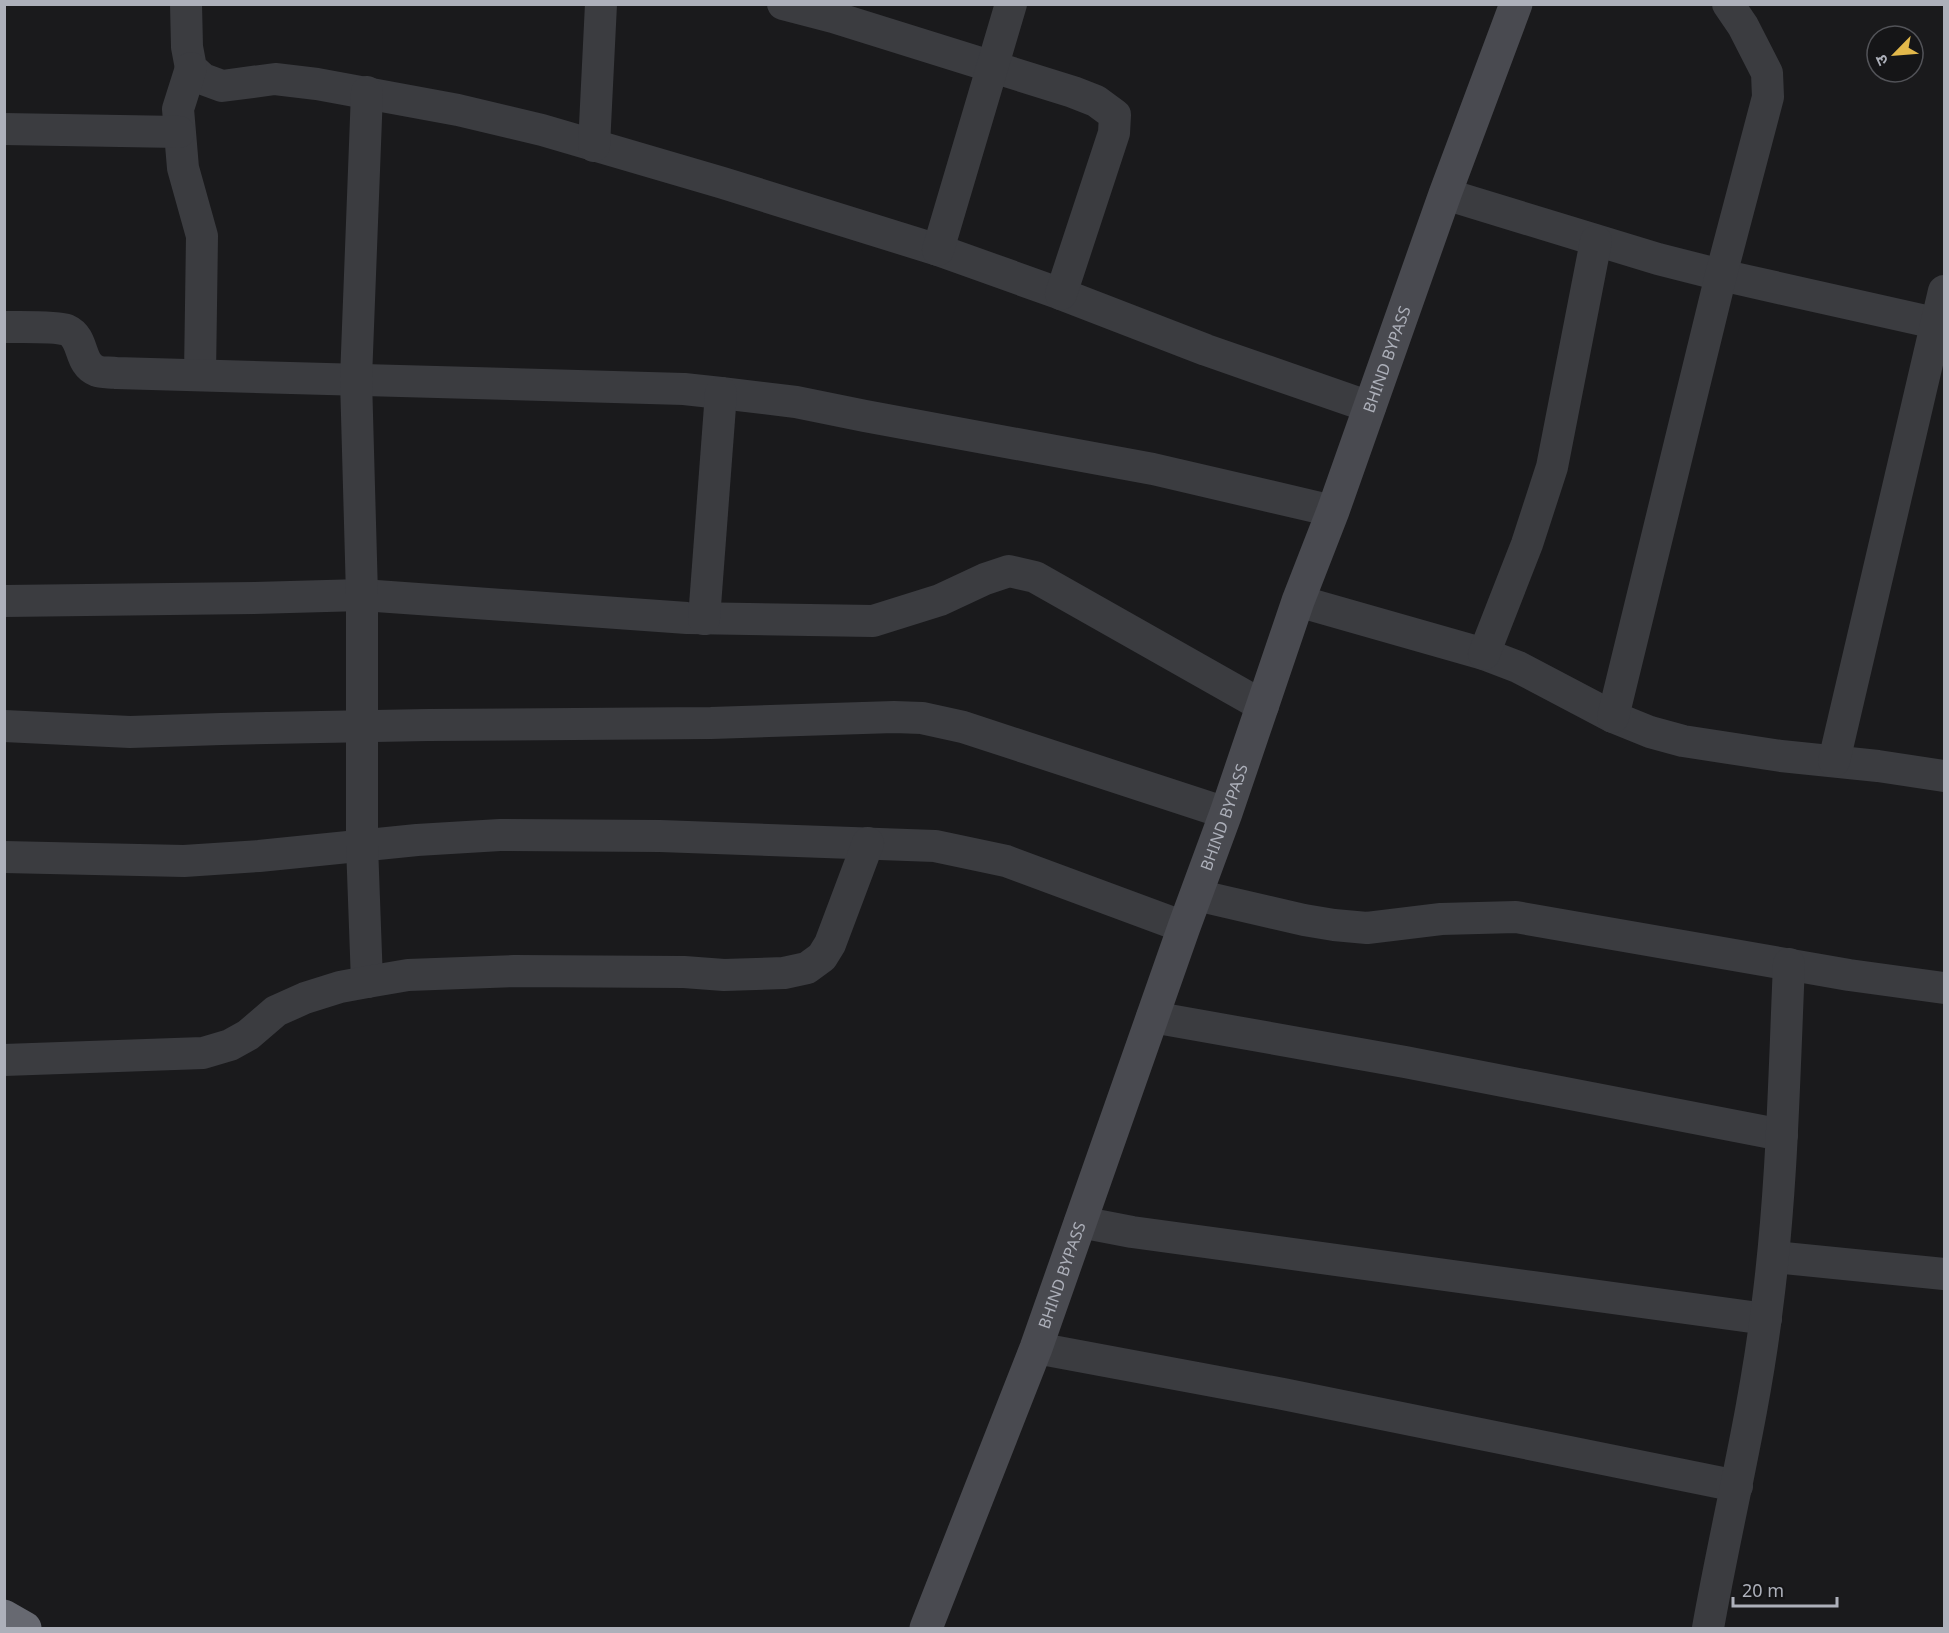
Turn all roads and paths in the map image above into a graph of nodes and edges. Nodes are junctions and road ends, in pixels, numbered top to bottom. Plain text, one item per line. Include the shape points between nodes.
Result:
1 (186, 4) edge
2 (601, 4) edge
3 (783, 4) edge
4 (1011, 4) edge
5 (1516, 4) edge
6 (1728, 4) edge
7 (835, 11) edge
8 (191, 68) junction
9 (994, 68) junction
10 (367, 92) junction
11 (4, 129) edge
12 (179, 132) junction
13 (594, 146) junction
14 (1445, 194) junction
15 (1596, 241) junction
16 (938, 250) junction
17 (1721, 275) junction
18 (1944, 291) edge
19 (1061, 294) junction
20 (1941, 324) edge
21 (4, 327) edge
22 (200, 375) junction
23 (356, 379) junction
24 (721, 393) junction
25 (1370, 407) junction
26 (1333, 511) junction
27 (362, 594) junction
28 (4, 601) edge
29 (1298, 601) junction
30 (704, 619) junction
31 (1484, 654) junction
32 (1263, 706) junction
33 (1613, 717) junction
34 (4, 726) edge
35 (363, 727) junction
36 (1834, 761) junction
37 (1944, 776) edge
38 (1226, 813) junction
39 (868, 843) junction
40 (362, 845) junction
41 (4, 857) edge
42 (1196, 894) junction
43 (1184, 927) junction
44 (1790, 964) junction
45 (367, 982) junction
46 (1944, 988) edge
47 (1152, 1017) junction
48 (4, 1060) edge
49 (1782, 1136) junction
50 (1080, 1222) junction
51 (1774, 1257) junction
52 (1944, 1274) edge
53 (1766, 1319) junction
54 (1036, 1348) junction
55 (1737, 1486) junction
56 (4, 1616) edge
57 (25, 1629) edge
58 (926, 1629) edge
59 (1708, 1629) edge

1 - 8 street
2 - 13 street
3 - 7 street
4 - 9 street
5 - 14 street, BHIND BYPASS
6 - 17 street via 1767,73 1768,97
7 - 9 street
8 - 10 street via 203,79 222,86 275,79
8 - 12 street via 178,109
9 - 16 street
9 - 19 street via 1096,101 1115,115 1114,133
10 - 13 street via 458,110
10 - 23 street
11 - 12 street
12 - 22 street via 183,168 202,236
13 - 16 street
14 - 15 street
14 - 25 street, BHIND BYPASS
15 - 17 street
15 - 31 street via 1552,467
16 - 19 street
17 - 20 street
17 - 33 street
18 - 20 street
19 - 25 street
20 - 36 street
21 - 22 street via 67,330 80,342 85,362 96,371
22 - 23 street
23 - 24 street
23 - 27 street
24 - 26 street via 796,402 1153,469
24 - 30 street
25 - 26 street, BHIND BYPASS
26 - 29 street, BHIND BYPASS
27 - 28 street
27 - 30 street
27 - 35 street
29 - 31 street
29 - 32 street, BHIND BYPASS
30 - 32 street via 873,621 1009,572 1035,577
31 - 33 street
32 - 38 street, BHIND BYPASS
33 - 36 street via 1683,741
34 - 35 street via 118,732
35 - 38 street via 922,718 974,730
35 - 40 street
36 - 37 street
38 - 42 street, BHIND BYPASS
39 - 40 street via 500,835
39 - 43 street via 935,846 1006,861
39 - 45 street via 830,944 822,957 807,968 784,973 724,975 466,972
40 - 41 street via 184,861
40 - 45 street
42 - 43 street, BHIND BYPASS
42 - 44 street via 1304,920 1367,928 1441,918 1515,917
43 - 47 street, BHIND BYPASS
44 - 46 street
44 - 49 street
45 - 48 street via 305,998 276,1011 230,1045 203,1053
47 - 49 street
47 - 50 street, BHIND BYPASS
49 - 51 street
50 - 53 street via 1143,1234
50 - 54 street, BHIND BYPASS
51 - 52 street
51 - 53 street
53 - 55 street
54 - 55 street
54 - 58 street, BHIND BYPASS
55 - 59 street
56 - 57 highway

